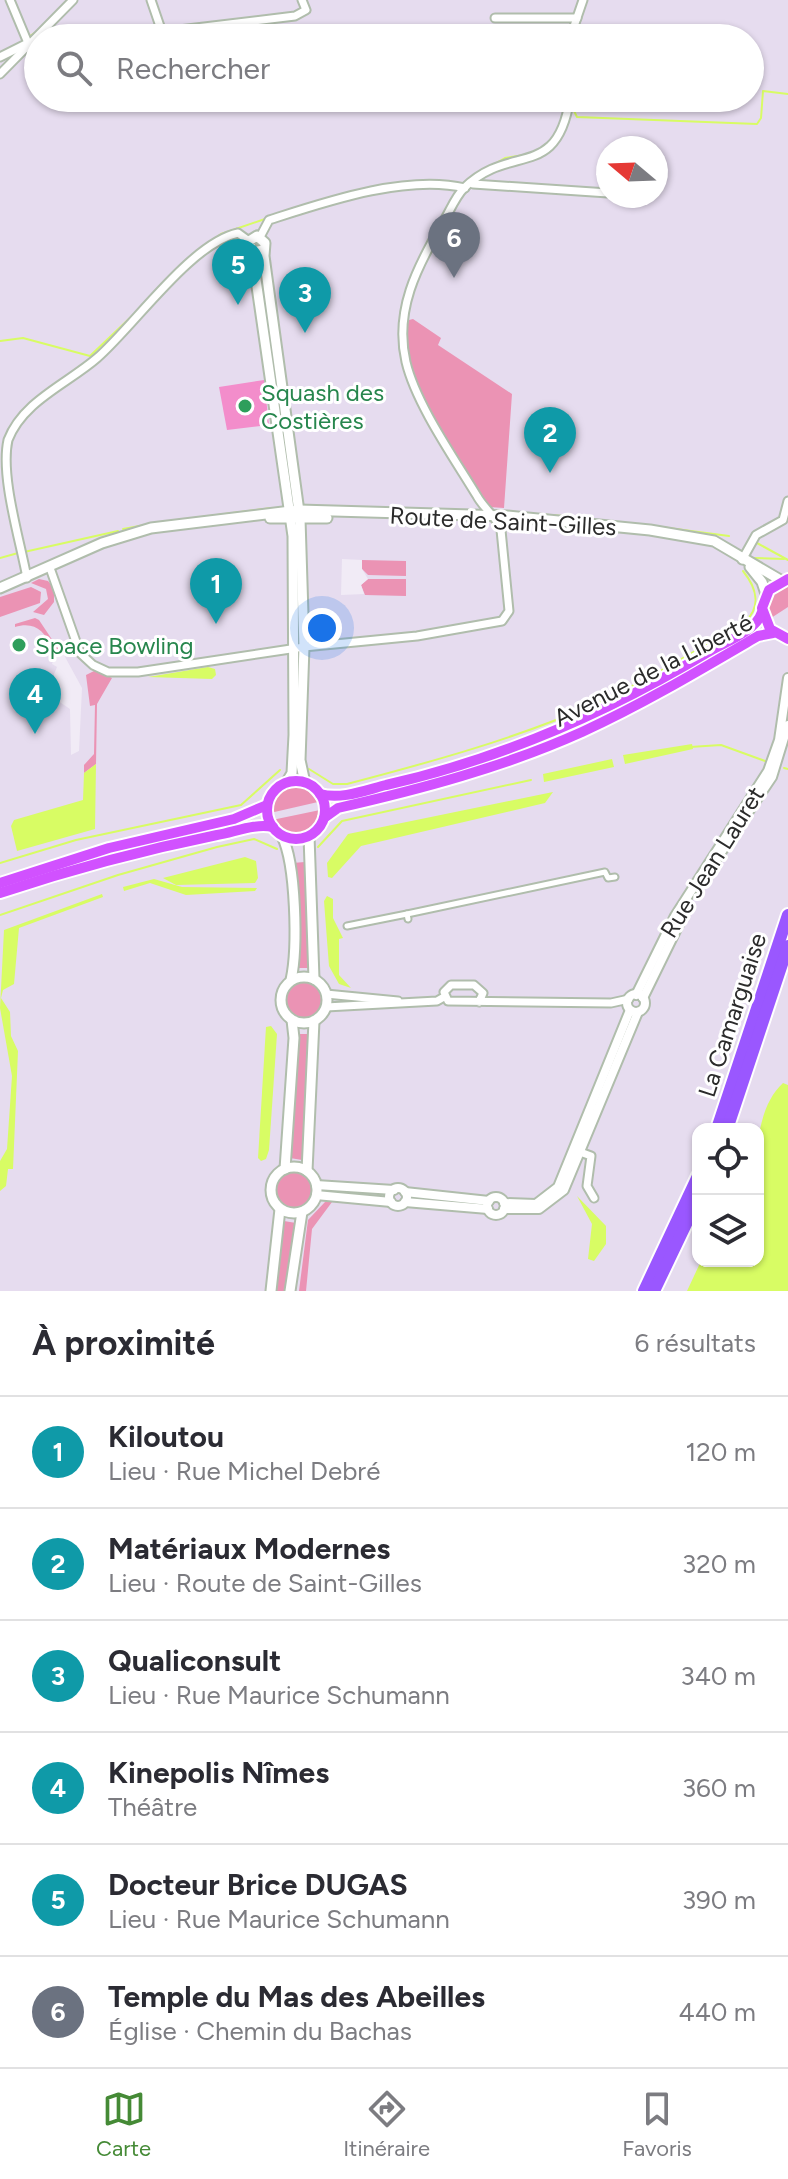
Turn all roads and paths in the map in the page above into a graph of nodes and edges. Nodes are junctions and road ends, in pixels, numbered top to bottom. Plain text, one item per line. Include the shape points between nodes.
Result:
1 (10, 0) edge
2 (73, 0) edge
3 (151, 0) edge
4 (302, 0) edge
5 (583, 0) edge
6 (495, 18) dead end
7 (577, 18) junction
8 (48, 24) edge
9 (159, 24) edge
10 (239, 24) edge
11 (575, 24) edge
12 (24, 33) edge
13 (24, 45) edge
14 (24, 47) edge
15 (0, 57) edge
16 (0, 74) edge
17 (566, 112) edge
18 (469, 186) junction
19 (596, 192) edge
20 (260, 237) junction
21 (249, 241) junction
22 (264, 250) junction
23 (252, 252) junction
24 (479, 501) junction
25 (788, 501) edge
26 (295, 515) junction
27 (471, 515) junction
28 (495, 518) junction
29 (743, 558) junction
30 (50, 568) junction
31 (27, 578) junction
32 (785, 580) edge
33 (0, 588) edge
34 (766, 594) junction
35 (762, 612) junction
36 (783, 639) edge
37 (300, 647) junction
38 (788, 678) edge
39 (788, 725) edge
40 (286, 783) junction
41 (305, 783) junction
42 (320, 794) junction
43 (267, 805) junction
44 (324, 818) junction
45 (273, 827) junction
46 (282, 836) junction
47 (309, 836) junction
48 (615, 877) dead end
49 (0, 883) edge
50 (0, 893) edge
51 (788, 915) edge
52 (347, 926) dead end
53 (788, 946) edge
54 (314, 979) junction
55 (291, 980) junction
56 (483, 993) junction
57 (326, 994) junction
58 (444, 997) junction
59 (398, 1001) junction
60 (479, 1002) junction
61 (495, 1002) junction
62 (634, 1004) junction
63 (326, 1007) junction
64 (292, 1020) junction
65 (314, 1021) junction
66 (719, 1123) edge
67 (729, 1123) edge
68 (580, 1152) junction
69 (285, 1169) junction
70 (307, 1171) junction
71 (692, 1189) edge
72 (316, 1190) junction
73 (394, 1190) junction
74 (405, 1192) junction
75 (594, 1198) dead end
76 (391, 1202) junction
77 (405, 1202) junction
78 (489, 1205) junction
79 (504, 1206) junction
80 (280, 1209) junction
81 (302, 1212) junction
82 (692, 1212) edge
83 (271, 1291) edge
84 (290, 1291) edge
85 (644, 1291) edge
86 (654, 1291) edge

1 - 12 street
2 - 8 street
3 - 9 street
4 - 10 street via 306,10 295,16
5 - 7 street
6 - 7 street
7 - 11 street
13 - 15 street
14 - 16 street
17 - 18 street via 560,137 550,149 495,166
18 - 19 street
18 - 20 street via 409,185 311,207 269,220
18 - 24 street via 412,275 403,341 412,381
20 - 21 main road
20 - 22 main road
21 - 23 main road
21 - 31 street via 238,233 201,253 95,360 27,410 8,440 4,474
22 - 23 main road
22 - 26 main road
23 - 26 main road
24 - 27 street
24 - 28 street
25 - 29 street via 783,520 756,535
26 - 27 main road, Route de Saint-Gilles
26 - 28 main road, Route de Saint-Gilles
26 - 30 main road, Route de Saint-Gilles via 151,528 102,543
26 - 37 main road
27 - 28 main road, Route de Saint-Gilles
28 - 29 main road, Route de Saint-Gilles via 696,537
28 - 37 street via 509,611 502,621 417,636
29 - 32 main road, Route de Saint-Gilles
29 - 34 main road
30 - 31 main road, Route de Saint-Gilles
30 - 37 street via 80,653 108,672
31 - 33 main road, Route de Saint-Gilles
32 - 34 main road
34 - 35 main road
35 - 36 main road
35 - 42 main road, Avenue de la Liberté via 748,629 681,669 537,739 403,781 344,795
36 - 44 main road, Avenue de la Liberté via 758,636 659,694 550,745 452,779 338,808
37 - 40 main road via 293,764
37 - 41 main road via 300,760
38 - 62 street, Rue Jean Lauret via 779,740 767,773 675,916
39 - 62 street, Rue Jean Lauret via 772,777 684,913
40 - 41 main road
40 - 43 main road
41 - 42 main road
42 - 44 main road
43 - 45 main road
43 - 49 main road via 234,819 109,848
44 - 47 main road
45 - 46 main road
45 - 50 main road via 172,844
46 - 47 main road
46 - 55 main road via 289,858
47 - 54 main road
48 - 52 street via 608,878 605,872
51 - 66 highway, La Camarguaise
53 - 67 highway, La Camarguaise
54 - 55 main road
54 - 57 main road
55 - 64 main road via 280,1000
56 - 58 street via 474,985 451,985
56 - 60 street
56 - 61 street
57 - 59 street
57 - 63 main road
58 - 59 street
58 - 60 street
59 - 63 street
60 - 61 street
61 - 62 street
62 - 68 street, Rue Jean Lauret
62 - 79 street, Rue Jean Lauret via 558,1187 536,1204
63 - 65 main road
64 - 65 main road
64 - 69 main road
65 - 70 main road
68 - 75 street via 591,1156 587,1186
68 - 79 street, Rue Jean Lauret via 567,1185 552,1202 527,1211
69 - 70 main road
69 - 80 main road via 271,1186
70 - 72 main road
71 - 85 highway
72 - 73 street
72 - 76 street
72 - 81 main road via 311,1206
73 - 74 street
73 - 76 street
74 - 77 street
74 - 78 street
76 - 77 street
77 - 78 street
78 - 79 street via 498,1197
78 - 79 street via 496,1215
80 - 81 main road
80 - 83 main road
81 - 84 main road
82 - 86 highway

